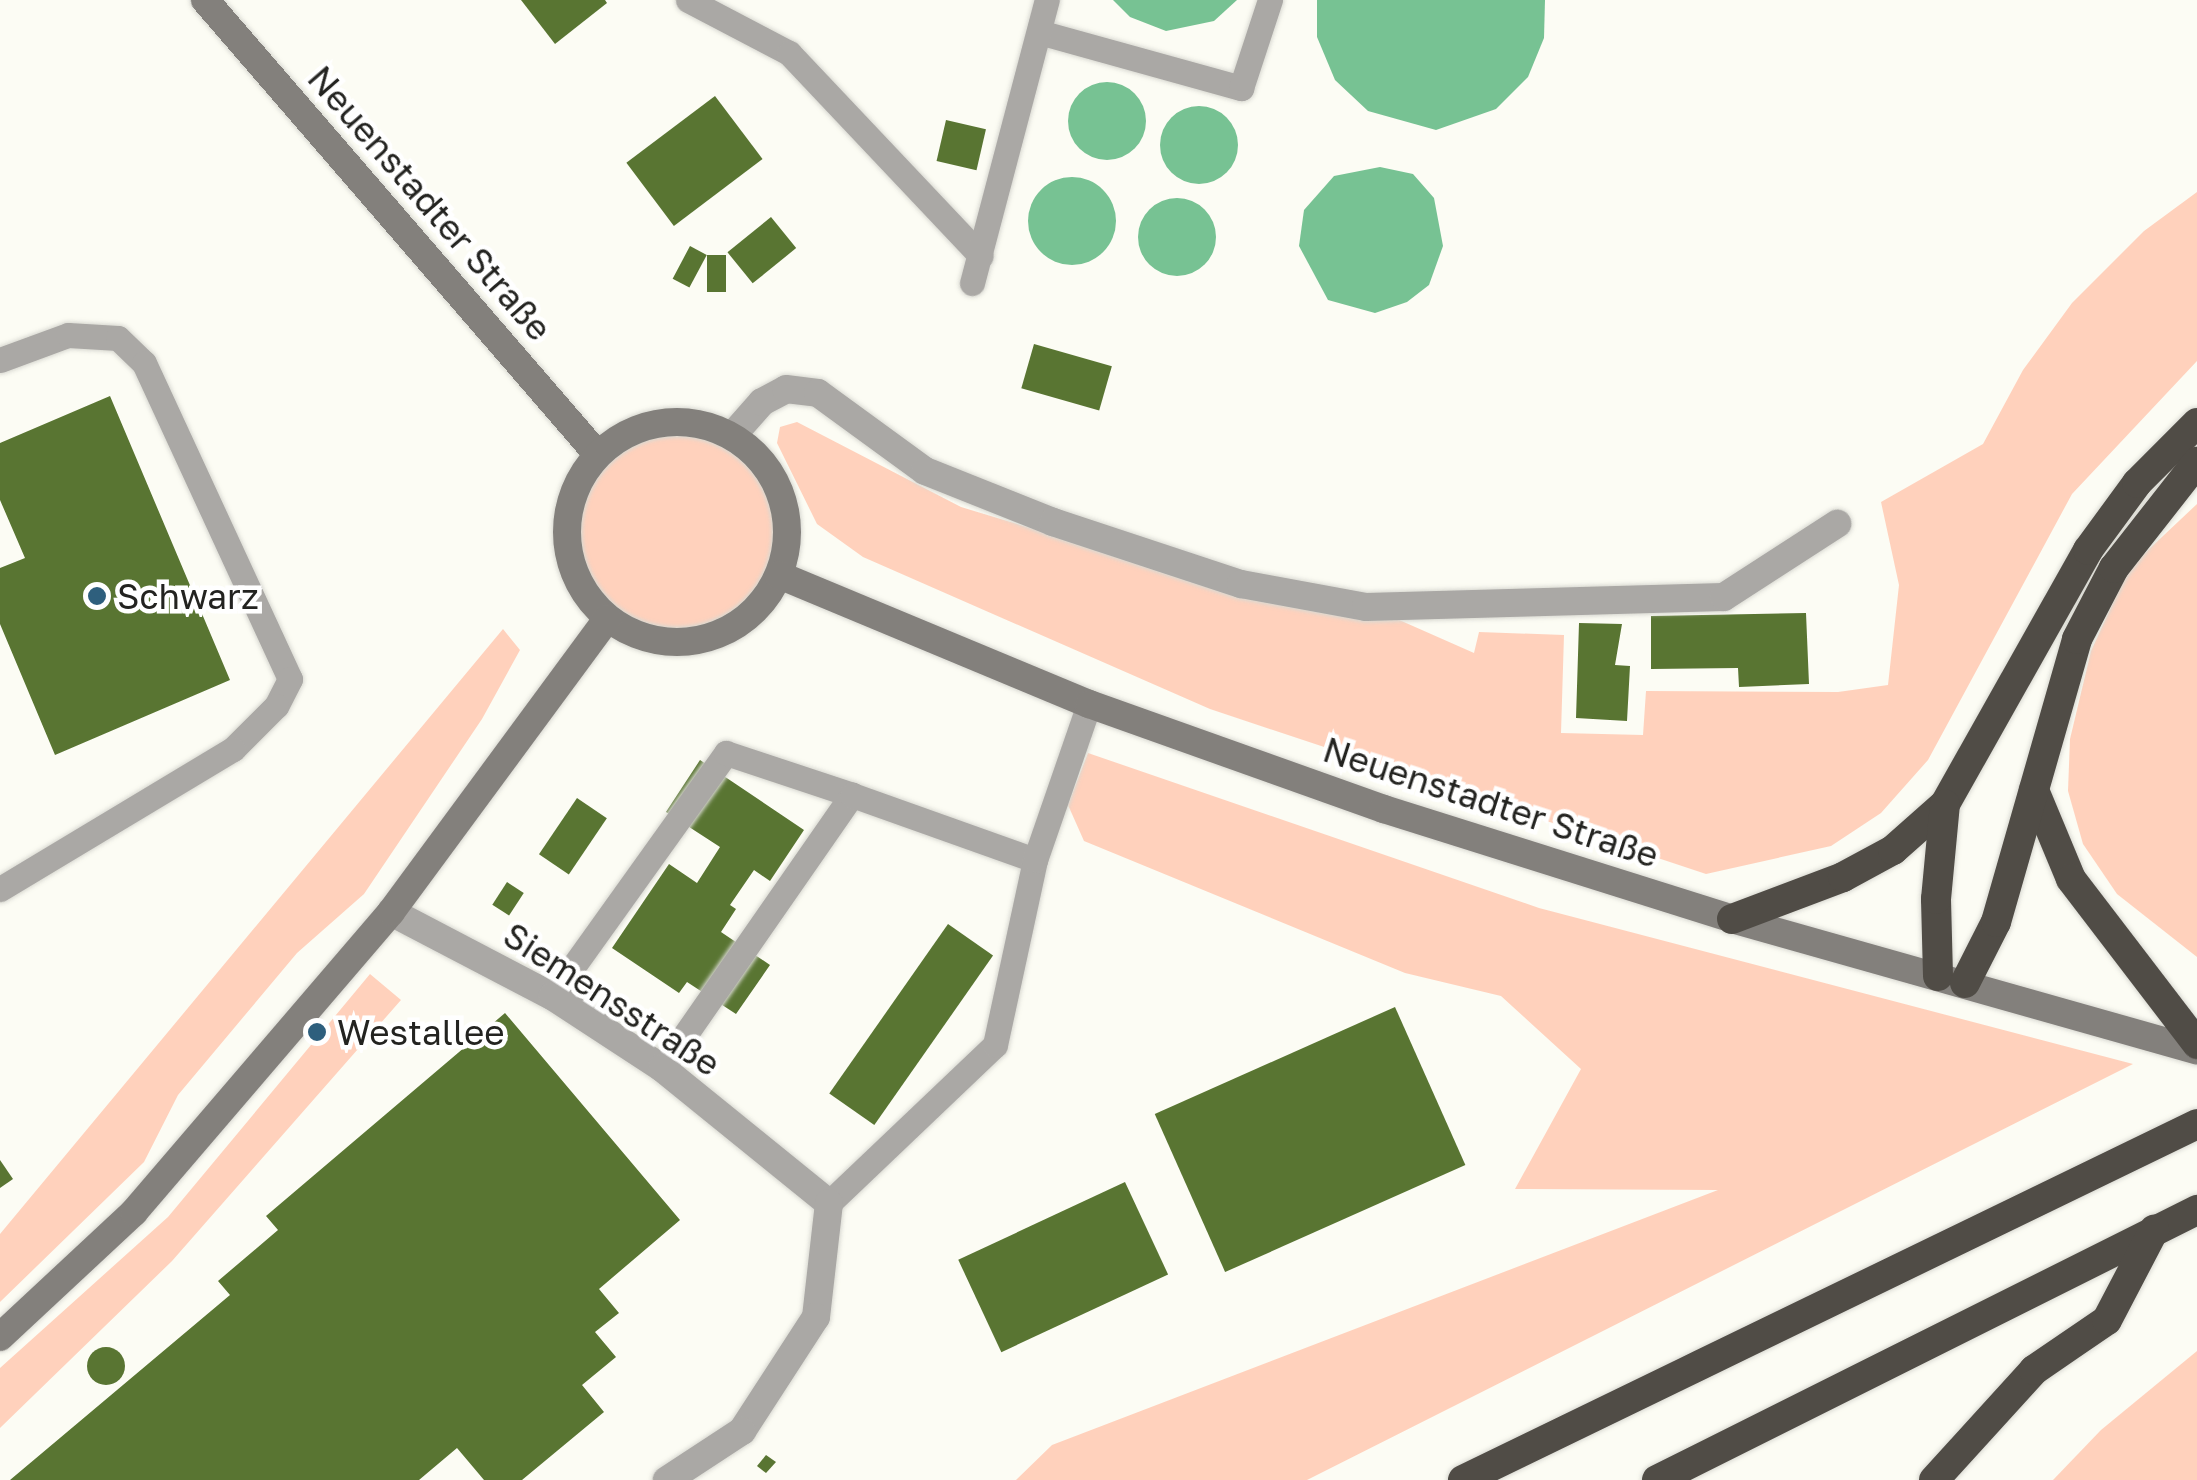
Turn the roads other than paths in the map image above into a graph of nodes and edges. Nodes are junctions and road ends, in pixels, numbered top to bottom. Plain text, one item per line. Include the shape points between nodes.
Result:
1 (205, 0) edge
2 (688, 0) edge
3 (1047, 0) edge
4 (1270, 0) edge
5 (1039, 32) junction
6 (980, 256) junction
7 (972, 283) dead end
8 (0, 360) edge
9 (2197, 423) edge
10 (732, 436) junction
11 (598, 455) junction
12 (2197, 462) edge
13 (1837, 524) dead end
14 (779, 575) junction
15 (608, 618) junction
16 (1089, 704) junction
17 (2034, 790) junction
18 (852, 796) junction
19 (1945, 804) junction
20 (1034, 860) junction
21 (0, 890) edge
22 (391, 912) junction
23 (1732, 919) junction
24 (1952, 979) junction
25 (552, 996) junction
26 (2197, 1048) edge
27 (662, 1068) junction
28 (2193, 1126) edge
29 (830, 1203) junction
30 (2197, 1210) edge
31 (2154, 1230) junction
32 (0, 1337) edge
33 (667, 1480) edge
34 (1464, 1480) edge
35 (1657, 1480) edge
36 (1934, 1480) edge

1 - 11 main road, Neuenstadter Straße
2 - 6 lane via 789,53
3 - 5 lane
4 - 5 lane via 1241,88
5 - 6 lane
6 - 7 lane
8 - 21 lane via 68,335 118,338 144,364 290,680 276,706 233,749
9 - 19 highway via 2137,483 2088,550
10 - 11 main road via 692,423 661,424 622,436
10 - 13 street via 762,402 786,389 818,393 925,471 1053,522 1241,584 1366,607 1724,596
10 - 14 main road via 762,463 782,497 787,536
11 - 15 main road via 576,487 566,530 577,579
12 - 17 highway via 2114,568 2077,639
14 - 15 main road via 749,615 704,639 664,642
14 - 16 main road, Neuenstadter Straße
15 - 22 main road
16 - 20 lane
16 - 23 main road, Neuenstadter Straße via 1384,809
17 - 24 highway via 1996,922
17 - 26 highway via 2071,879
18 - 20 lane
18 - 25 lane via 726,753
18 - 27 lane
19 - 23 highway via 1893,850 1843,878
19 - 24 highway
20 - 29 lane via 995,1045
22 - 25 street, Siemensstraße
22 - 32 main road via 134,1212
23 - 24 main road, Neuenstadter Straße
24 - 26 main road, Neuenstadter Straße
25 - 27 street, Siemensstraße
27 - 29 street, Siemensstraße
28 - 34 highway
29 - 33 street via 816,1317 742,1432
30 - 31 highway
31 - 35 highway
31 - 36 highway via 2108,1320 2034,1370

